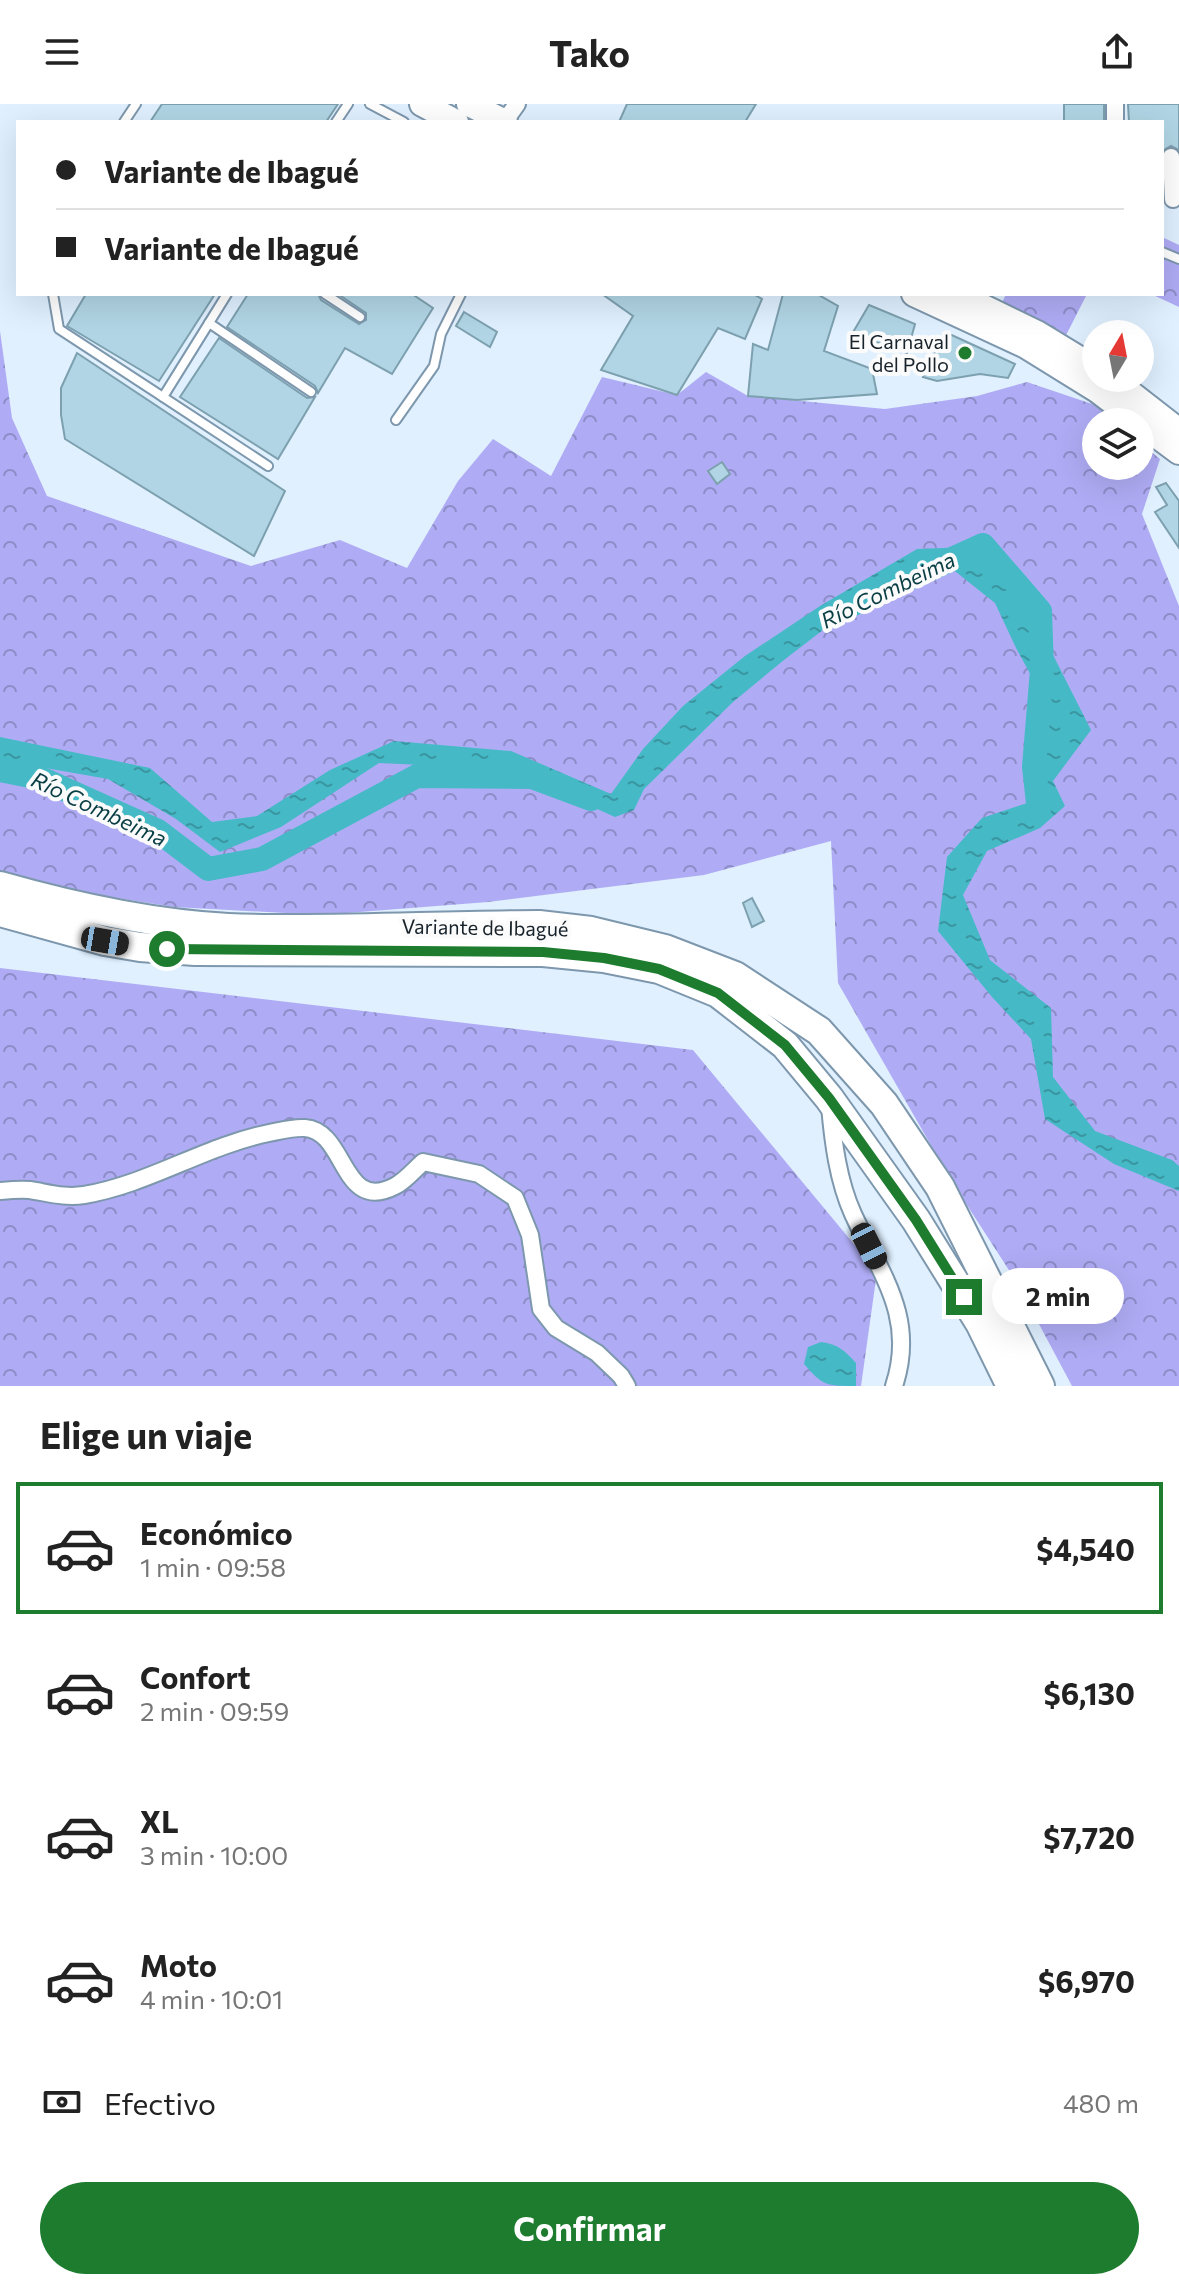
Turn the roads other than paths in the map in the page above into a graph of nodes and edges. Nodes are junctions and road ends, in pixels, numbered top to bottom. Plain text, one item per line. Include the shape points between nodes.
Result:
1 (370, 104) edge
2 (422, 104) edge
3 (469, 104) edge
4 (383, 107) edge
5 (452, 120) edge
6 (501, 120) edge
7 (1171, 157) edge
8 (1173, 199) dead end
9 (53, 296) edge
10 (226, 296) edge
11 (328, 296) edge
12 (460, 296) edge
13 (918, 296) edge
14 (961, 296) edge
15 (360, 317) dead end
16 (209, 323) junction
17 (1082, 360) edge
18 (311, 392) dead end
19 (1129, 392) edge
20 (163, 397) junction
21 (1121, 408) edge
22 (396, 420) dead end
23 (1179, 431) edge
24 (1154, 433) edge
25 (1179, 452) edge
26 (268, 466) dead end
27 (0, 886) edge
28 (0, 912) edge
29 (829, 1098) junction
30 (0, 1191) edge
31 (627, 1386) edge
32 (894, 1386) edge
33 (1011, 1386) edge
34 (1040, 1386) edge

1 - 4 lane
2 - 5 main road
3 - 6 main road
7 - 8 street
9 - 20 lane via 59,329
10 - 16 lane
11 - 15 lane
12 - 22 lane via 441,334 434,366
13 - 21 main road via 1026,346
14 - 17 main road
16 - 18 lane
16 - 20 lane
19 - 23 main road
20 - 26 lane
24 - 25 main road
27 - 34 highway, Variante de Ibagué via 135,918 227,928 539,925 591,931 665,949 735,976 819,1031 884,1104 940,1187
28 - 29 highway, Variante de Ibagué via 140,947 543,952 659,969 718,993 785,1045
29 - 32 street via 832,1137 851,1211 889,1283 900,1317 901,1366
29 - 33 highway, Variante de Ibagué via 916,1220 980,1323
30 - 31 street via 85,1195 256,1136 307,1128 327,1137 351,1179 366,1190 382,1192 399,1184 423,1162 479,1174 515,1198 530,1235 541,1309 556,1328 597,1353

